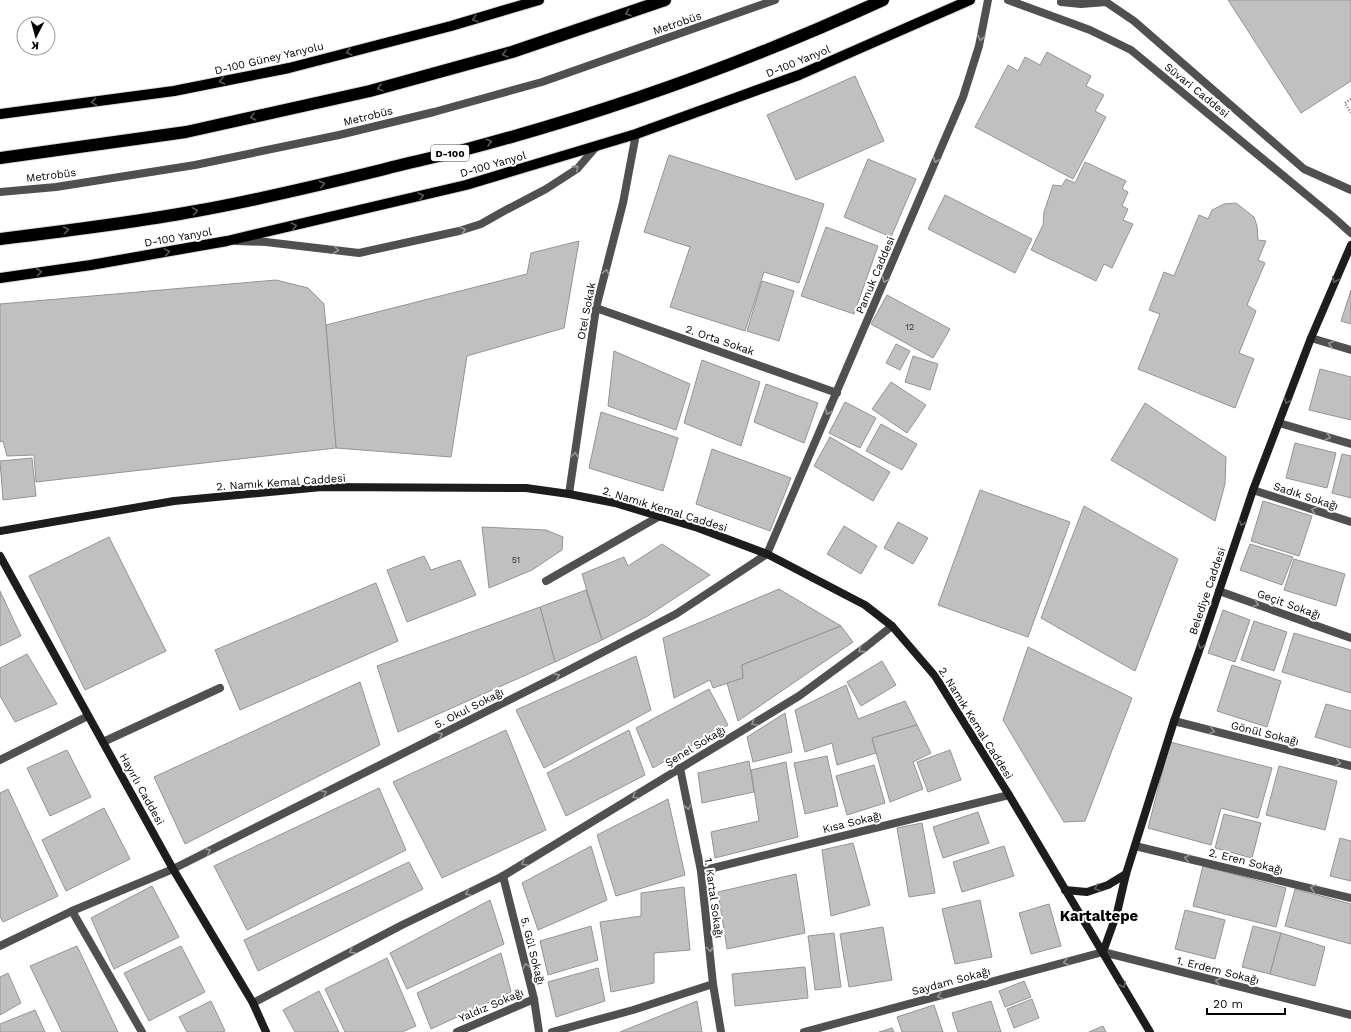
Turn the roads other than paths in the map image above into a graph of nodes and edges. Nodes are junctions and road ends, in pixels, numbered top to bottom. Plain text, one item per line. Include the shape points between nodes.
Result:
1 (539, 0) edge
2 (665, 0) edge
3 (765, 0) edge
4 (775, 0) edge
5 (883, 0) edge
6 (970, 0) edge
7 (988, 0) edge
8 (1008, 0) edge
9 (1060, 2) dead end
10 (731, 16) junction
11 (0, 114) edge
12 (636, 134) junction
13 (596, 147) junction
14 (0, 158) edge
15 (1351, 190) edge
16 (0, 192) edge
17 (1351, 233) edge
18 (0, 239) edge
19 (227, 241) junction
20 (1351, 245) edge
21 (0, 278) edge
22 (596, 308) junction
23 (1311, 338) junction
24 (1351, 350) edge
25 (836, 393) junction
26 (1278, 423) junction
27 (1351, 444) edge
28 (1253, 490) junction
29 (569, 494) junction
30 (658, 517) junction
31 (1351, 522) edge
32 (0, 531) edge
33 (767, 554) junction
34 (0, 556) edge
35 (546, 581) dead end
36 (1219, 591) junction
37 (892, 626) junction
38 (1351, 638) edge
39 (220, 688) dead end
40 (88, 716) junction
41 (1174, 721) junction
42 (103, 742) junction
43 (0, 760) edge
44 (1351, 766) edge
45 (680, 768) junction
46 (1009, 795) junction
47 (1135, 846) junction
48 (173, 869) junction
49 (701, 871) junction
50 (1126, 874) junction
51 (503, 876) junction
52 (1065, 890) junction
53 (1351, 898) edge
54 (72, 911) junction
55 (0, 946) edge
56 (1103, 952) junction
57 (713, 984) junction
58 (534, 999) junction
59 (253, 1003) junction
60 (1351, 1015) edge
61 (142, 1032) edge
62 (266, 1032) edge
63 (457, 1032) edge
64 (539, 1032) edge
65 (552, 1032) edge
66 (721, 1032) edge
67 (804, 1032) edge
68 (1150, 1032) edge

1 -> 11 main road, D-100 Güney Yanyolu via 451,26 288,68 174,91
2 -> 14 highway via 512,52 370,91 186,132
3 - 10 street, Metrobüs
4 - 10 street, Metrobüs
18 -> 5 highway, D-100 via 104,226 254,200 472,147 680,83 776,46
6 - 12 main road, D-100 Yanyol via 799,75
7 -> 25 street, Pamuk Caddesi via 979,46 963,97
8 - 17 street, Süvari Caddesi via 1090,30 1131,50
9 - 15 street via 1106,2 1139,26 1304,169
10 - 16 street, Metrobüs via 542,82 361,130 195,165 56,187
12 - 13 main road, D-100 Yanyol
22 -> 12 street, Otel Sokak via 623,203
19 -> 13 main road, D-100 Yanyol via 466,185
19 -> 13 street via 266,242 359,253 459,231 482,224 546,189 577,169
21 -> 19 main road, D-100 Yanyol
20 -> 23 main road, Belediye Caddesi
22 - 25 street, 2. Orta Sokak
29 -> 22 street, Otel Sokak
24 -> 23 street
23 -> 26 main road, Belediye Caddesi
25 -> 33 street, Pamuk Caddesi
26 -> 27 street
26 - 28 main road, Belediye Caddesi
31 -> 28 street, Sadık Sokağı
28 -> 36 main road, Belediye Caddesi
29 - 30 main road, 2. Namık Kemal Caddesi via 615,503
29 - 32 main road, 2. Namık Kemal Caddesi via 526,488 322,487 174,501
30 - 33 main road, 2. Namık Kemal Caddesi via 698,528
30 - 35 street
33 - 37 main road, 2. Namık Kemal Caddesi via 865,605
48 -> 33 street, 5. Okul Sokağı via 676,614
34 - 40 main road, Hayırlı Caddesi
36 -> 38 street, Geçit Sokağı
36 -> 41 main road, Belediye Caddesi
37 -> 45 street, Şenel Sokağı via 799,696
37 - 46 main road, 2. Namık Kemal Caddesi via 935,676
39 - 42 street
40 - 42 main road, Hayırlı Caddesi
40 - 43 street
41 -> 44 street, Gönül Sokağı
41 - 47 main road, Belediye Caddesi
42 - 48 main road, Hayırlı Caddesi
45 -> 49 street, 1. Kartal Sokağı
45 -> 51 street, Şenel Sokağı
46 - 49 street, Kısa Sokağı
46 - 52 main road, 2. Namık Kemal Caddesi
47 - 50 main road, Belediye Caddesi
53 -> 47 street, 2. Eren Sokağı
48 - 54 street, 5. Okul Sokağı
48 - 59 main road, Hayırlı Caddesi
49 -> 57 street, 1. Kartal Sokağı
50 -> 52 main road via 1108,885 1087,892
50 - 56 main road, Belediye Caddesi via 1117,913
58 -> 51 street, 5. Gül Sokağı
51 -> 59 street, Şenel Sokağı via 402,925
52 - 56 main road, 2. Namık Kemal Caddesi
54 - 55 street, 5. Okul Sokağı
54 - 61 street
60 -> 56 street, 1. Erdem Sokağı
56 -> 67 street, Saydam Sokağı
56 -> 68 main road, 2. Namık Kemal Caddesi
57 - 65 street via 633,1010
57 - 66 street, 1. Kartal Sokağı
58 - 63 street, Yaldız Sokağı
58 - 64 street, 5. Gül Sokağı
59 - 62 main road, Hayırlı Caddesi

